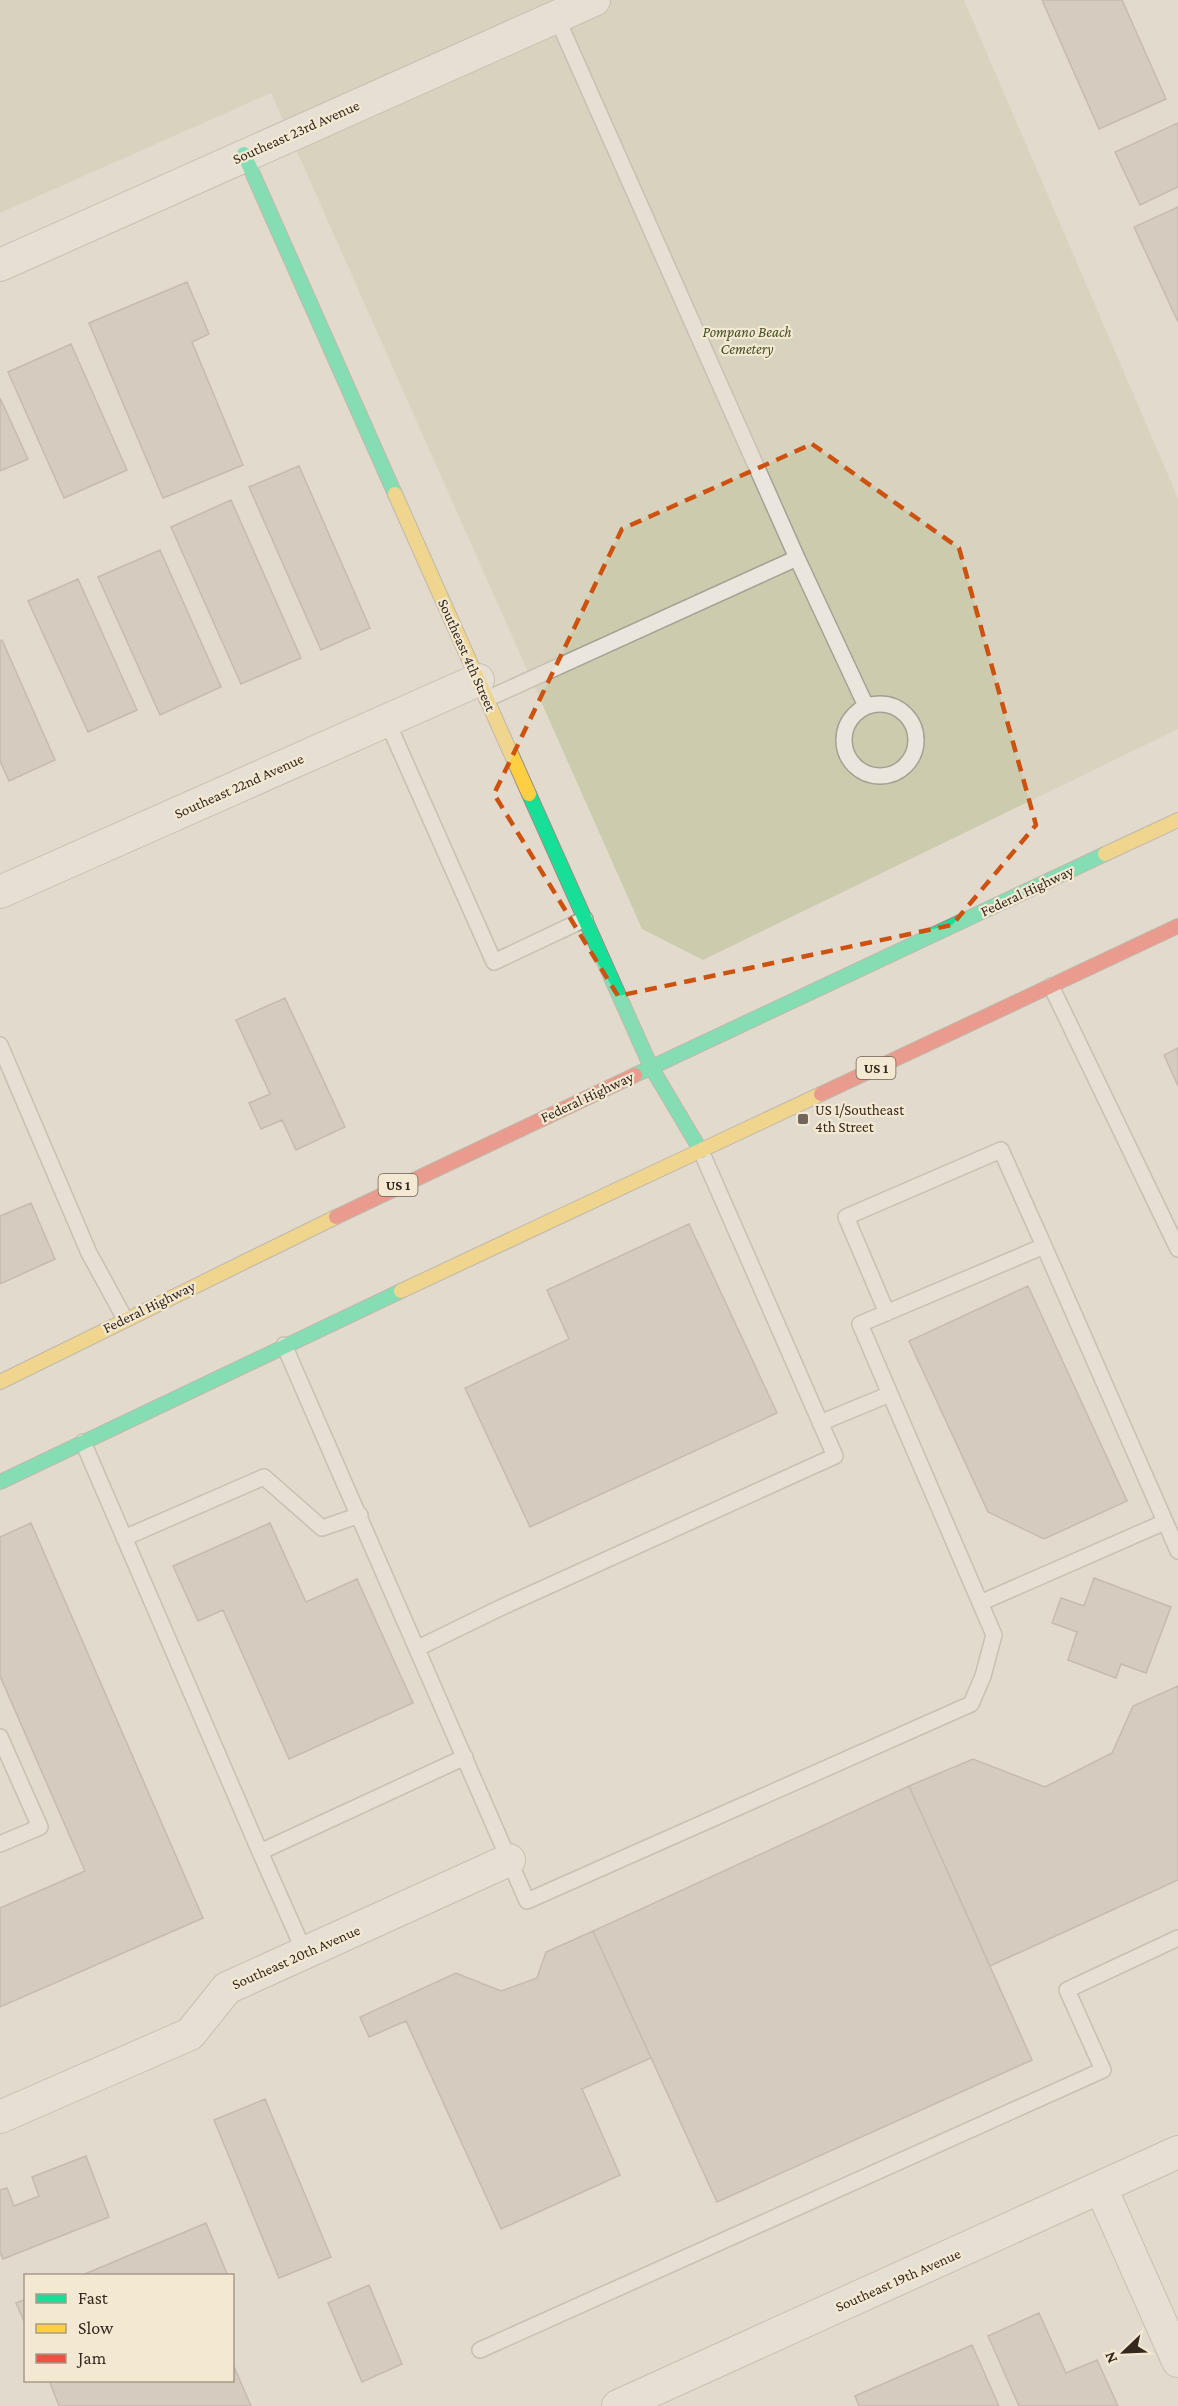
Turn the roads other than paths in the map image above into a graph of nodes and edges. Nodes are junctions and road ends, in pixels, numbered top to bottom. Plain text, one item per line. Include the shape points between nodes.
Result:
1 (594, 0) edge
2 (556, 16) junction
3 (244, 154) junction
4 (0, 265) edge
5 (797, 558) junction
6 (483, 690) junction
7 (866, 706) junction
8 (387, 721) junction
9 (1178, 820) edge
10 (0, 892) edge
11 (585, 919) junction
12 (1178, 926) edge
13 (1050, 986) junction
14 (0, 1045) edge
15 (651, 1067) junction
16 (701, 1151) junction
17 (1044, 1246) junction
18 (1178, 1249) edge
19 (887, 1313) junction
20 (125, 1319) junction
21 (284, 1345) junction
22 (0, 1382) edge
23 (890, 1394) junction
24 (820, 1423) junction
25 (83, 1442) junction
26 (0, 1482) edge
27 (360, 1515) junction
28 (1165, 1522) junction
29 (124, 1538) junction
30 (1178, 1551) edge
31 (980, 1603) junction
32 (418, 1648) junction
33 (0, 1737) edge
34 (465, 1757) junction
35 (0, 1844) edge
36 (260, 1852) junction
37 (509, 1860) junction
38 (1178, 1938) edge
39 (305, 1953) junction
40 (0, 2117) edge
41 (1178, 2152) edge
42 (1101, 2188) junction
43 (480, 2350) dead end
44 (1178, 2361) edge
45 (618, 2406) edge

1 - 2 street, Southeast 23rd Avenue
2 - 3 street, Southeast 23rd Avenue
2 - 5 lane
3 - 4 street, Southeast 23rd Avenue
3 - 6 main road, Southeast 4th Street
5 - 6 lane
5 - 7 lane
6 - 8 street, Southeast 22nd Avenue
6 - 11 main road, Southeast 4th Street
7 - 7 lane via 848,722 844,746 856,767 867,774 879,777 902,770 916,751 915,727 900,709 889,704
8 - 10 street, Southeast 22nd Avenue
8 - 11 lane via 494,962
9 - 15 main road, Federal Highway / US 1
11 - 15 main road, Southeast 4th Street
12 - 13 main road, US 1
13 - 16 main road, US 1
13 - 18 lane
14 - 20 lane via 89,1253
15 - 16 main road, Southeast 4th Street
15 - 20 main road, Federal Highway / US 1
16 - 21 main road, US 1
16 - 24 lane
17 - 19 lane
17 - 19 lane via 1001,1150 846,1217
17 - 28 lane
19 - 23 lane via 860,1324
20 - 22 main road, Federal Highway / US 1
21 - 25 main road, US 1
21 - 27 lane
23 - 24 lane
23 - 31 lane
24 - 32 lane via 835,1456
25 - 26 main road, US 1
25 - 29 lane
27 - 29 lane via 322,1528 264,1477
27 - 32 lane
28 - 30 lane
28 - 31 lane
29 - 36 lane
31 - 37 lane via 994,1635 971,1704 527,1901
32 - 34 lane
33 - 35 lane via 40,1827
34 - 36 lane
34 - 37 lane
36 - 39 lane
37 - 39 street, Southeast 20th Avenue
38 - 43 lane via 1066,1990 1103,2070
39 - 40 street, Southeast 20th Avenue via 227,1988 190,2034
41 - 42 street, Southeast 19th Avenue
42 - 44 street
42 - 45 street, Southeast 19th Avenue

